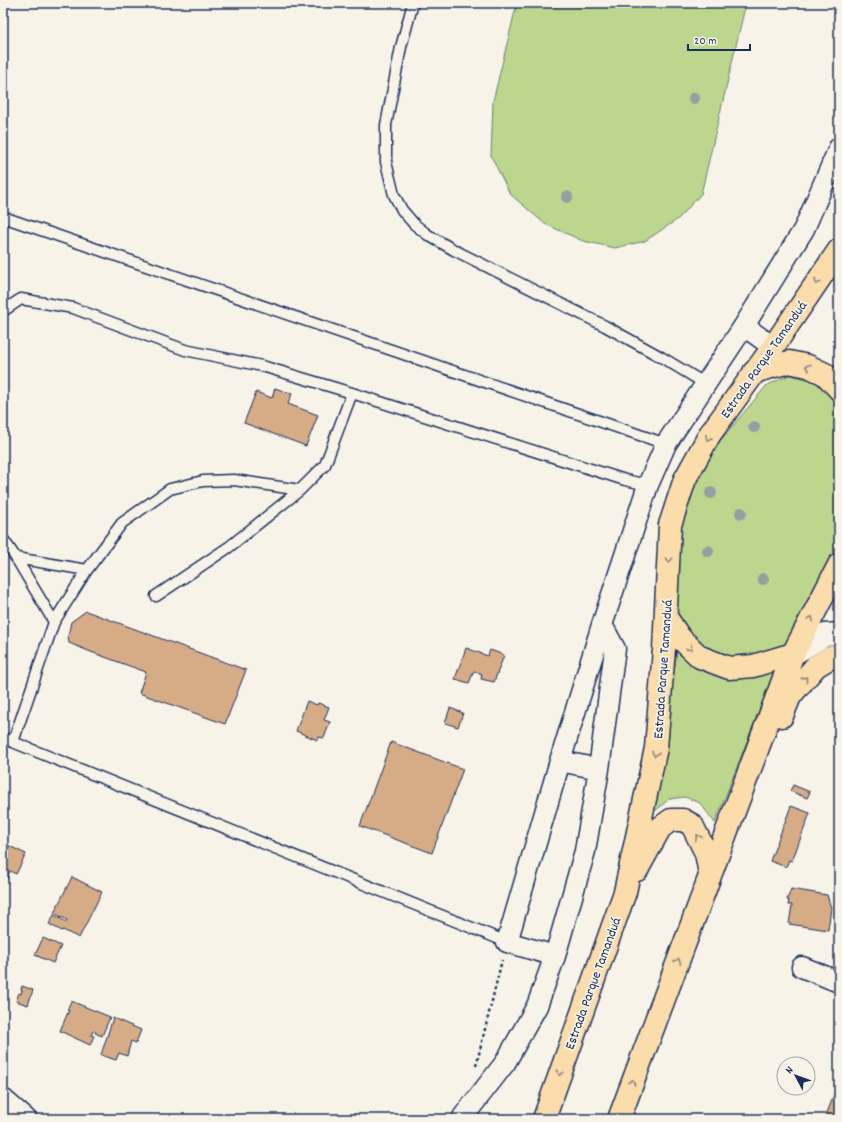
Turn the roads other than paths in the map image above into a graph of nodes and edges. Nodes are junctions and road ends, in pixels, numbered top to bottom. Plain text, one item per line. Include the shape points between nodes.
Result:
1 (413, 3) edge
2 (839, 148) edge
3 (3, 217) edge
4 (839, 250) edge
5 (3, 311) edge
6 (744, 326) junction
7 (773, 347) junction
8 (754, 372) junction
9 (706, 384) junction
10 (839, 389) edge
11 (352, 393) junction
12 (666, 444) junction
13 (648, 485) junction
14 (300, 490) junction
15 (3, 539) edge
16 (16, 558) junction
17 (839, 565) edge
18 (87, 570) junction
19 (156, 596) dead end
20 (666, 617) junction
21 (54, 622) junction
22 (602, 624) junction
23 (839, 634) edge
24 (793, 654) junction
25 (839, 656) edge
26 (8, 740) edge
27 (560, 761) junction
28 (599, 769) junction
29 (712, 869) junction
30 (625, 892) junction
31 (507, 942) junction
32 (555, 956) junction
33 (802, 967) dead end
34 (839, 982) edge
35 (3, 1099) edge
36 (463, 1117) dead end
37 (26, 1119) edge
38 (544, 1119) edge
39 (619, 1119) edge

1 - 9 lane via 401,47 386,124 386,162 394,195 402,210 428,236 605,326
2 - 6 street via 804,229
3 - 12 lane
4 -> 7 main road, Estrada Parque Tamanduá
5 - 11 lane via 21,299 73,308 185,350 262,366
6 - 7 street
6 - 9 street
7 - 8 main road, Estrada Parque Tamanduá
10 -> 8 main road via 825,374 795,363 789,362
8 -> 20 main road, Estrada Parque Tamanduá via 710,434 685,479 670,525
9 - 12 street
11 - 13 lane via 624,480
11 - 14 lane via 325,465
12 - 13 street
13 - 22 street
14 - 18 lane via 234,480 203,481 170,489 122,523
14 - 19 lane via 229,547
15 - 16 lane
16 - 18 lane
16 - 21 lane
24 -> 17 main road
18 - 21 lane
20 -> 24 main road via 680,638 700,658 729,668 753,666
20 -> 30 main road, Estrada Parque Tamanduá via 656,748
21 - 26 lane
22 - 27 street
22 - 28 street via 615,649
23 - 24 street via 825,635
24 - 29 main road
29 -> 25 main road via 730,841 790,696 816,666 831,657
26 - 31 lane
27 - 28 street
27 - 31 street
28 - 32 street via 585,851
29 -> 30 main road via 692,825 683,820 671,820 660,828
39 -> 29 main road
30 -> 38 main road, Estrada Parque Tamanduá
31 - 32 street
32 - 36 street via 537,1006 505,1063
33 - 34 street
35 - 37 street

